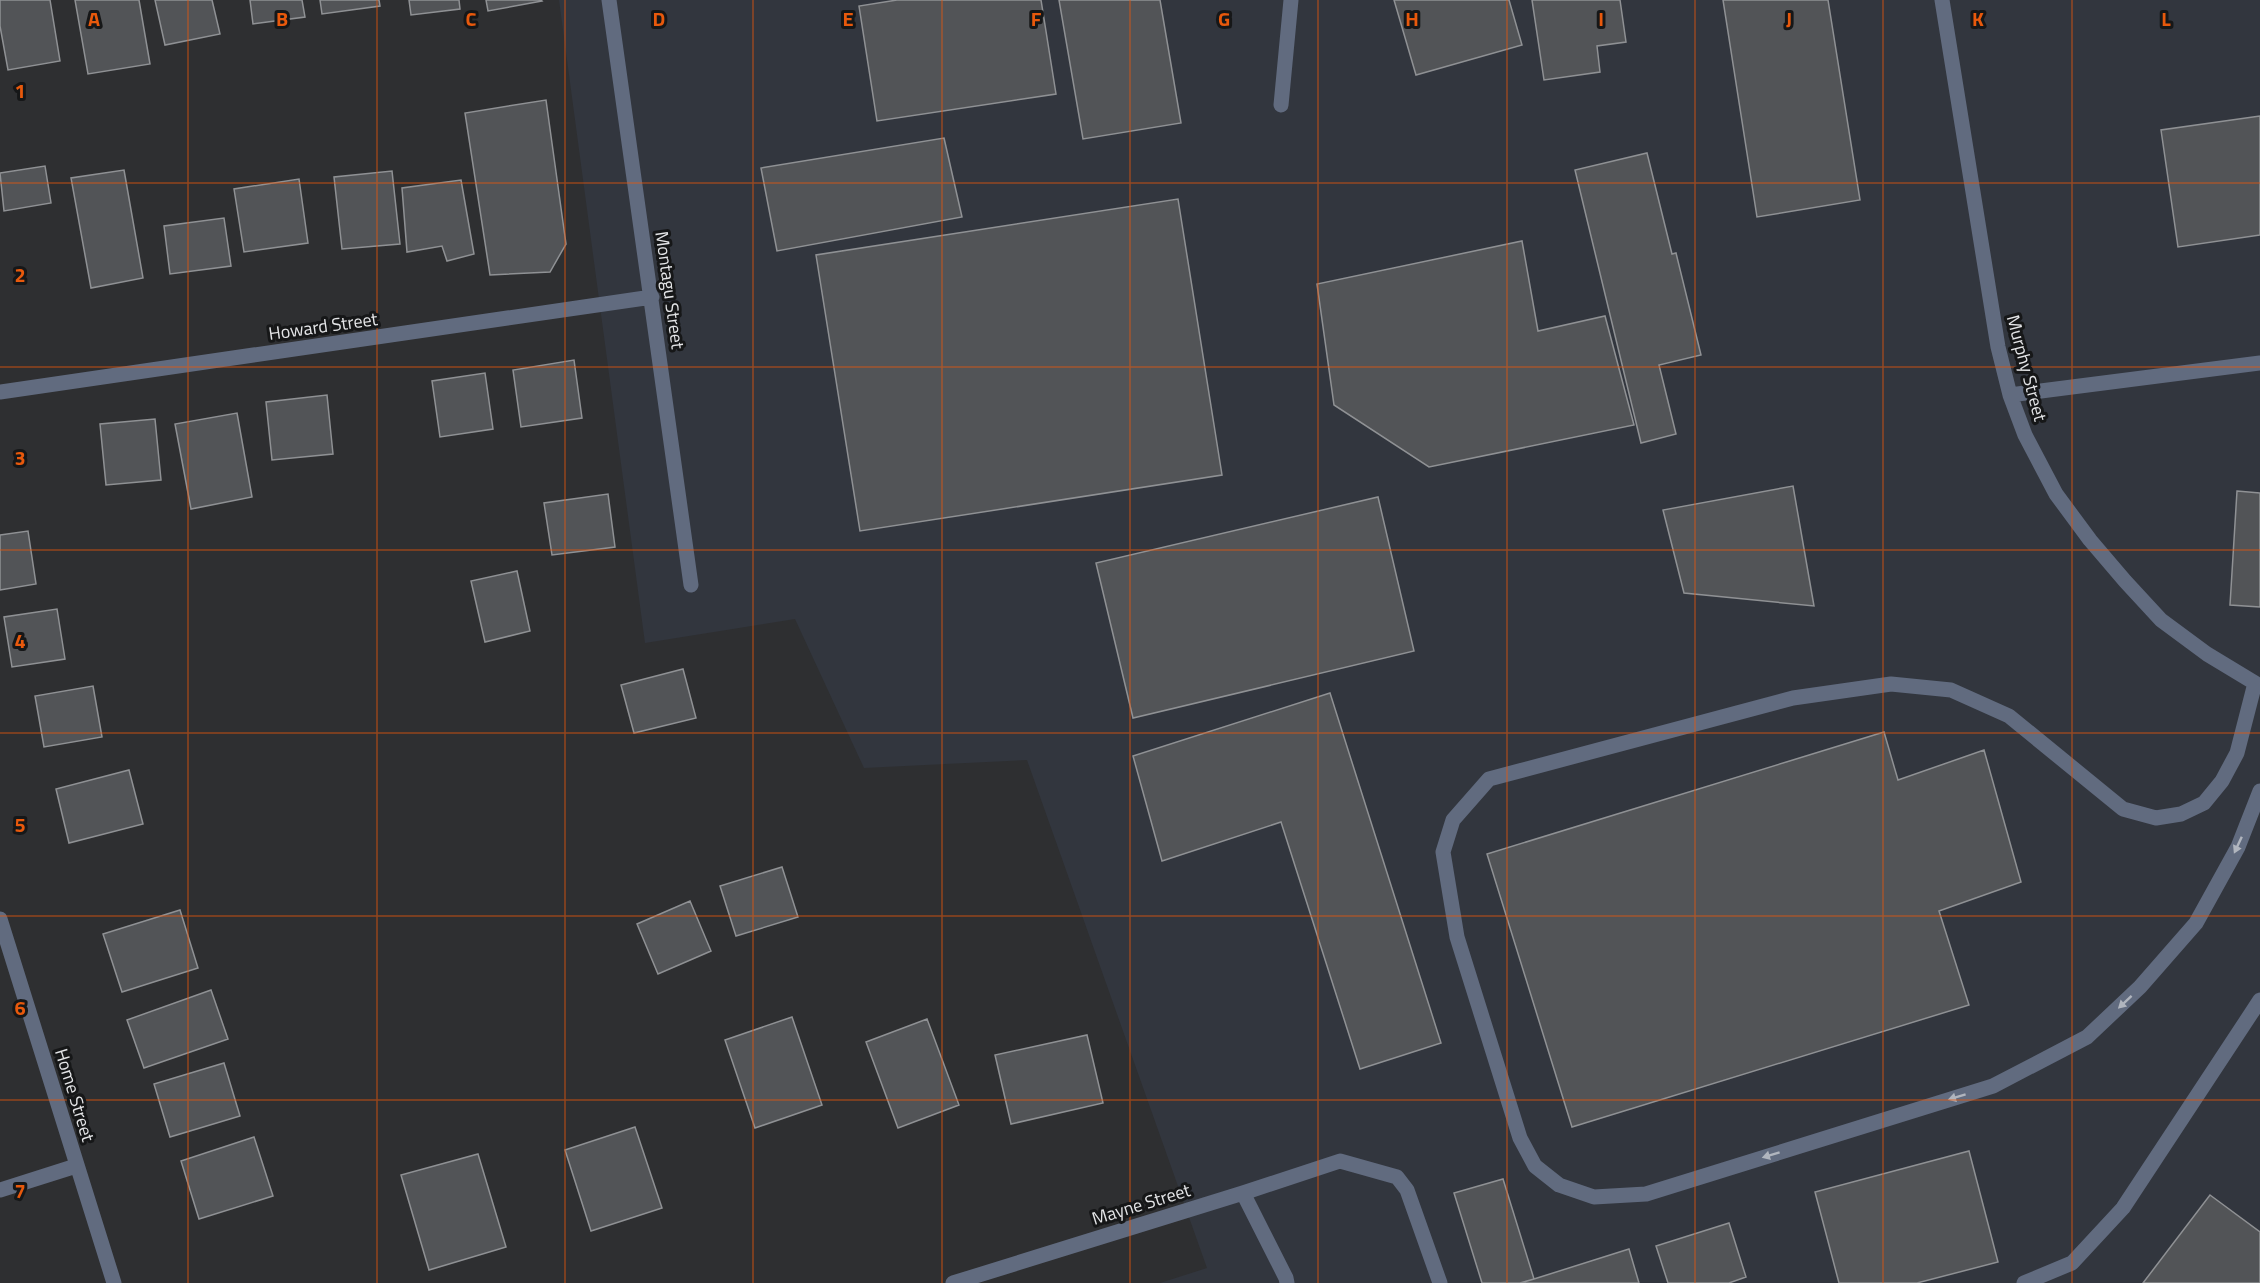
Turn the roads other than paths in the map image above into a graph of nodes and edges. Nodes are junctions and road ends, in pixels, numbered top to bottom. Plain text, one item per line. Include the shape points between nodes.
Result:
1 (609, 0) edge
2 (1291, 0) edge
3 (1942, 0) edge
4 (1281, 105) dead end
5 (652, 297) junction
6 (2260, 363) edge
7 (0, 392) edge
8 (2010, 395) junction
9 (691, 585) dead end
10 (2258, 684) edge
11 (2260, 791) edge
12 (0, 919) edge
13 (2260, 1000) edge
14 (76, 1166) junction
15 (0, 1190) edge
16 (1243, 1193) junction
17 (114, 1283) edge
18 (952, 1283) edge
19 (1287, 1283) edge
20 (1440, 1283) edge
21 (2024, 1283) edge

1 - 5 street, Montagu Street
2 - 4 street
3 - 8 street, Murphy Street via 1998,347
5 - 7 street, Howard Street
5 - 9 street, Montagu Street
6 - 8 street
8 - 10 street, Murphy Street via 2025,435 2056,494 2125,581 2161,620 2207,654
11 -> 10 street via 2238,847 2196,923 2140,987 2087,1037 1993,1086 1646,1194 1594,1197 1559,1185 1535,1166 1520,1138 1457,937 1443,852 1453,820 1489,779 1793,698 1892,684 1952,690 2009,716 2123,808 2156,818 2181,814 2204,803 2222,781 2237,753
12 - 14 street, Home Street
13 - 21 street via 2123,1208 2072,1263
14 - 15 street
14 - 17 street, Home Street
16 - 18 street, Mayne Street
16 - 19 street
16 - 20 street, Mayne Street via 1340,1161 1396,1177 1407,1190

